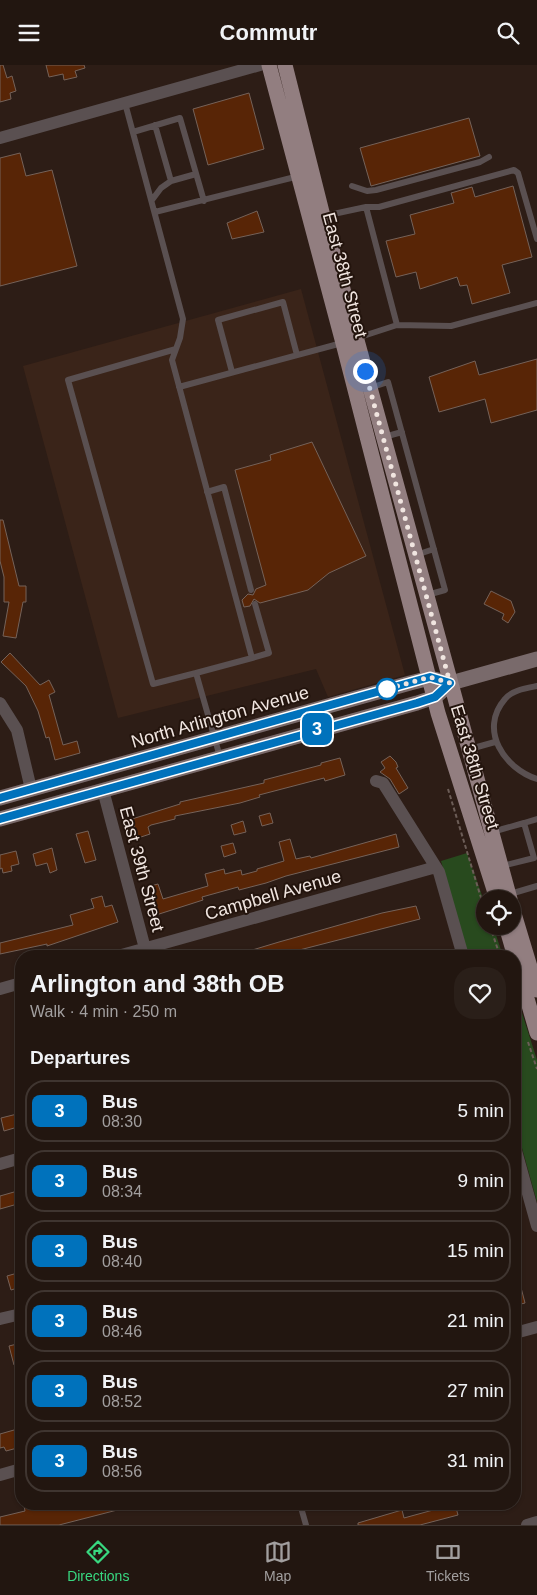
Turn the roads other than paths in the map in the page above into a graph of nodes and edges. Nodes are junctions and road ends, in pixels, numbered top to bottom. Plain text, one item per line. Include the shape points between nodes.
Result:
1 (260, 65) edge
2 (269, 65) edge
3 (285, 65) edge
4 (216, 71) edge
5 (125, 103) junction
6 (155, 125) junction
7 (133, 132) junction
8 (0, 138) edge
9 (489, 157) dead end
10 (196, 175) junction
11 (299, 176) junction
12 (170, 181) junction
13 (352, 187) dead end
14 (152, 200) junction
15 (204, 201) junction
16 (366, 207) junction
17 (155, 212) junction
18 (322, 216) junction
19 (537, 239) edge
20 (537, 303) edge
21 (397, 325) junction
22 (350, 340) junction
23 (176, 349) junction
24 (297, 355) junction
25 (232, 373) junction
26 (179, 387) junction
27 (370, 388) junction
28 (402, 432) junction
29 (384, 437) junction
30 (207, 491) junction
31 (434, 549) junction
32 (416, 555) junction
33 (251, 590) dead end
34 (427, 595) junction
35 (255, 604) dead end
36 (252, 658) junction
37 (537, 659) edge
38 (196, 673) junction
39 (430, 677) junction
40 (450, 683) junction
41 (537, 686) edge
42 (435, 697) junction
43 (0, 703) edge
44 (214, 738) junction
45 (495, 742) junction
46 (470, 749) junction
47 (220, 757) junction
48 (537, 779) edge
49 (376, 781) dead end
50 (31, 789) junction
51 (103, 790) junction
52 (0, 798) edge
53 (0, 819) edge
54 (537, 819) edge
55 (524, 823) junction
56 (492, 833) junction
57 (535, 858) edge
58 (501, 866) junction
59 (436, 867) junction
60 (537, 886) edge
61 (503, 890) edge
62 (505, 890) edge
63 (521, 893) edge
64 (521, 932) edge
65 (509, 935) edge
66 (145, 950) edge
67 (156, 950) edge
68 (461, 950) edge
69 (513, 950) edge
70 (533, 960) edge
71 (521, 978) edge
72 (15, 985) edge
73 (0, 989) edge
74 (537, 990) edge
75 (537, 1033) edge
76 (15, 1159) edge
77 (0, 1163) edge
78 (521, 1179) edge
79 (537, 1226) edge
80 (15, 1315) edge
81 (0, 1319) edge
82 (537, 1327) edge
83 (521, 1331) edge
84 (15, 1471) edge
85 (0, 1475) edge
86 (302, 1510) edge
87 (537, 1522) edge
88 (306, 1525) edge
89 (528, 1525) edge

1 - 4 street
2 - 11 main road, East 38th Street
3 - 18 main road, East 38th Street
4 - 5 street
5 - 7 lane
5 - 8 street
6 - 7 lane
6 - 10 lane via 180,118
6 - 12 lane
7 - 14 lane
9 - 13 lane via 376,190
10 - 12 lane
10 - 15 lane
11 - 15 lane
11 - 22 main road, East 38th Street
12 - 14 lane
14 - 17 lane
15 - 17 lane
16 - 18 lane
16 - 19 lane via 378,207 514,170 518,173
16 - 21 lane
17 - 23 lane via 183,319
18 - 22 main road, East 38th Street
20 - 21 lane via 451,326
21 - 22 lane
22 - 24 lane
22 - 27 main road, East 38th Street
22 - 39 main road, East 38th Street via 401,577
23 - 26 lane via 172,359
23 - 38 lane via 68,380 152,684
24 - 25 lane
24 - 25 lane via 283,302 218,320
25 - 26 lane
26 - 30 lane
27 - 28 lane via 388,382
27 - 29 main road, East 38th Street
28 - 29 lane
28 - 31 lane
29 - 32 main road, East 38th Street
30 - 33 lane via 224,487
30 - 36 lane
31 - 32 lane
31 - 34 lane via 445,590
32 - 34 main road, East 38th Street
34 - 40 main road, East 38th Street
35 - 36 lane via 269,653
36 - 38 lane
37 - 40 main road
38 - 44 lane
39 - 40 main road
39 - 42 main road, East 38th Street
39 - 44 main road, North Arlington Avenue
40 - 42 main road
40 - 46 main road, East 38th Street
41 - 45 lane via 516,691 505,699 498,713
42 - 47 main road
42 - 61 main road, East 38th Street via 469,815
43 - 50 street via 17,730
44 - 47 lane
44 - 50 main road, North Arlington Avenue
45 - 46 lane
45 - 48 lane via 518,771
46 - 56 main road, East 38th Street
47 - 51 main road
49 - 59 street via 382,783
50 - 52 main road, North Arlington Avenue
51 - 53 main road
51 - 66 street, East 39th Street
54 - 55 lane
55 - 56 lane
55 - 57 lane
56 - 58 main road, East 38th Street
57 - 58 lane
58 - 62 main road, East 38th Street
59 - 67 street, Campbell Avenue
59 - 68 street
60 - 63 lane
64 - 70 main road, East 38th Street
65 - 69 main road
70 - 74 main road, East 38th Street
71 - 75 main road
72 - 73 street
76 - 77 street
78 - 79 street
80 - 81 street
82 - 83 street
84 - 85 street
86 - 88 lane
87 - 89 street

